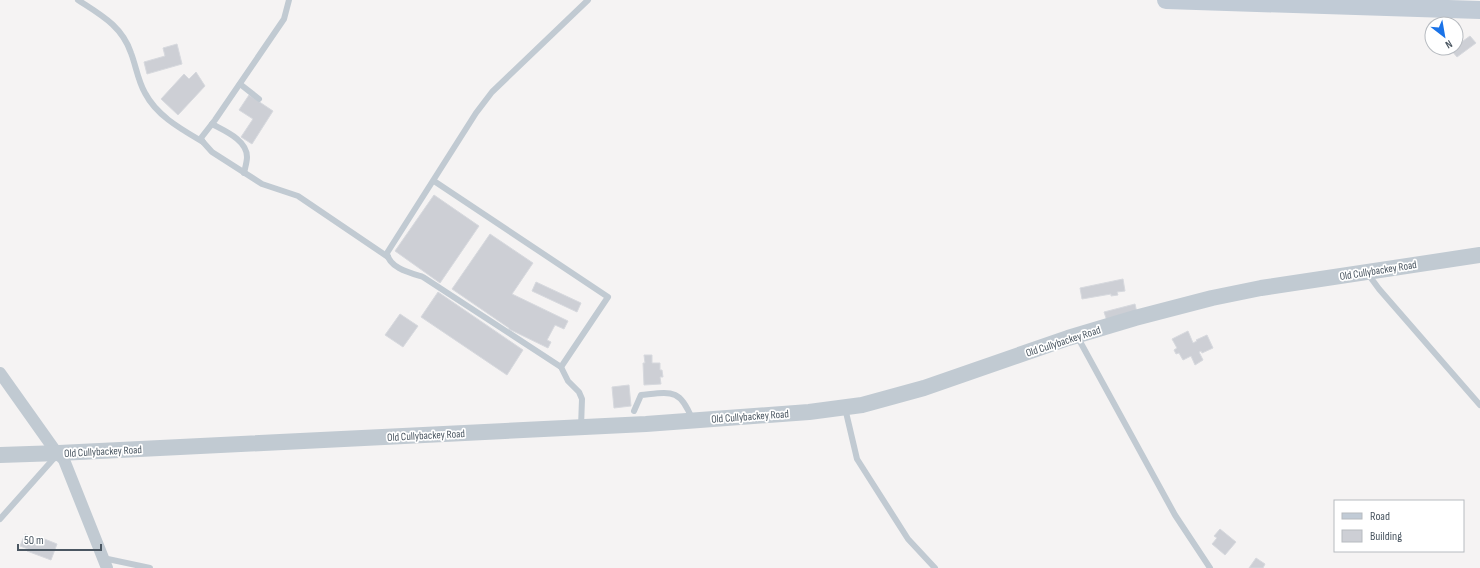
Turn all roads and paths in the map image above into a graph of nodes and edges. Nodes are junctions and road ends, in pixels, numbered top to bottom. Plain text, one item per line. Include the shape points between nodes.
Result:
1 (78, 0) edge
2 (289, 0) edge
3 (588, 0) edge
4 (1166, 0) edge
5 (1480, 10) edge
6 (240, 84) junction
7 (259, 99) dead end
8 (212, 124) junction
9 (203, 142) junction
10 (244, 173) junction
11 (434, 181) junction
12 (1480, 255) edge
13 (388, 258) junction
14 (1367, 272) junction
15 (1077, 336) junction
16 (561, 367) junction
17 (0, 373) edge
18 (1480, 405) edge
19 (845, 408) junction
20 (634, 411) dead end
21 (692, 420) junction
22 (581, 427) junction
23 (59, 453) junction
24 (0, 455) edge
25 (0, 519) edge
26 (105, 563) edge
27 (150, 568) edge
28 (935, 568) edge
29 (1210, 568) edge

1 - 9 lane via 116,26 131,52 145,94 154,106 173,123
2 - 6 lane via 284,19
3 - 11 lane via 492,92
4 - 5 main road
6 - 7 lane
6 - 8 lane
8 - 9 lane via 201,138
8 - 10 lane via 246,149 248,158
9 - 10 lane via 212,152
10 - 13 lane via 262,184 298,196
11 - 13 lane via 387,253
11 - 16 lane via 608,297
12 - 14 street, Old Cullybackey Road
13 - 16 lane via 405,271 423,277
14 - 15 street, Old Cullybackey Road via 1212,298
14 - 18 lane
15 - 19 street, Old Cullybackey Road via 924,388 862,406
15 - 29 lane via 1175,515
16 - 22 lane via 582,399
17 - 23 street
19 - 21 street, Old Cullybackey Road
19 - 28 lane via 857,459 908,539
20 - 21 lane via 641,395 667,392 677,395 684,402
21 - 22 street, Old Cullybackey Road
22 - 23 street, Old Cullybackey Road
23 - 24 street, Old Cullybackey Road
23 - 25 lane
23 - 26 street
26 - 27 lane

